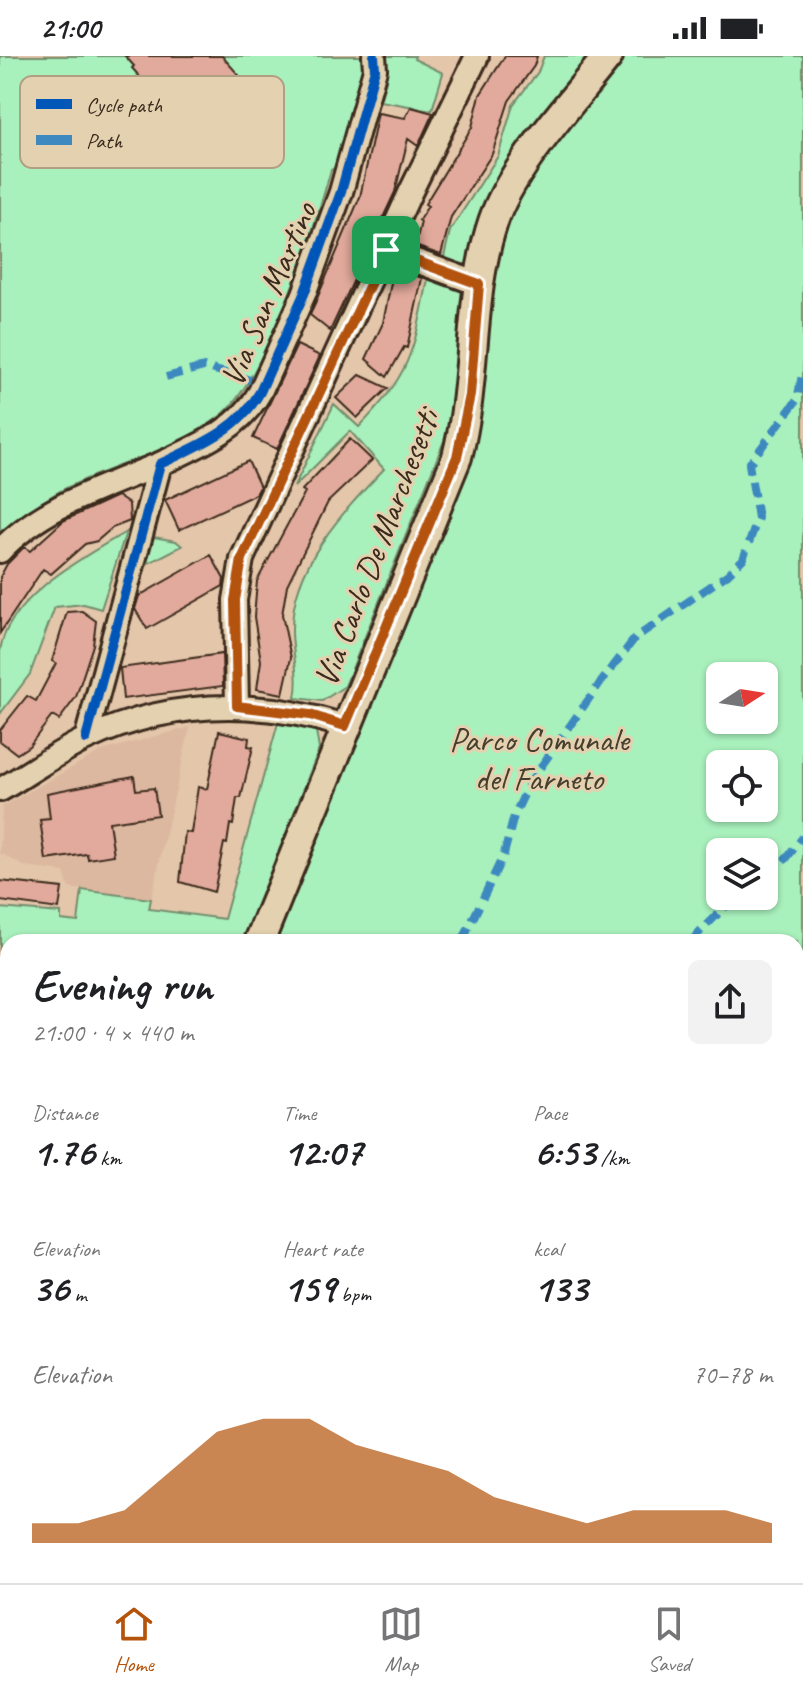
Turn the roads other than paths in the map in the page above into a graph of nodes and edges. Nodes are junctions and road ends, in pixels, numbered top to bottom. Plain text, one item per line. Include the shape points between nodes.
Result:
1 (374, 56) edge
2 (477, 56) edge
3 (608, 56) edge
4 (386, 250) junction
5 (479, 284) junction
6 (160, 464) junction
7 (0, 551) edge
8 (237, 706) junction
9 (345, 726) junction
10 (86, 739) junction
11 (0, 790) edge
12 (262, 934) edge

1 - 6 street, Via San Martino via 375,69 341,192 304,294 253,406 232,425
2 - 4 street
3 - 5 main road, Via Carlo De Marchesetti via 503,198
4 - 5 street
4 - 8 street via 242,559 235,600
5 - 9 main road, Via Carlo De Marchesetti via 470,395 457,457
6 - 7 street, Via San Martino via 70,502 22,529
6 - 10 street
8 - 9 street via 310,715
8 - 10 street via 158,715
9 - 12 main road, Via Carlo De Marchesetti
10 - 11 street

